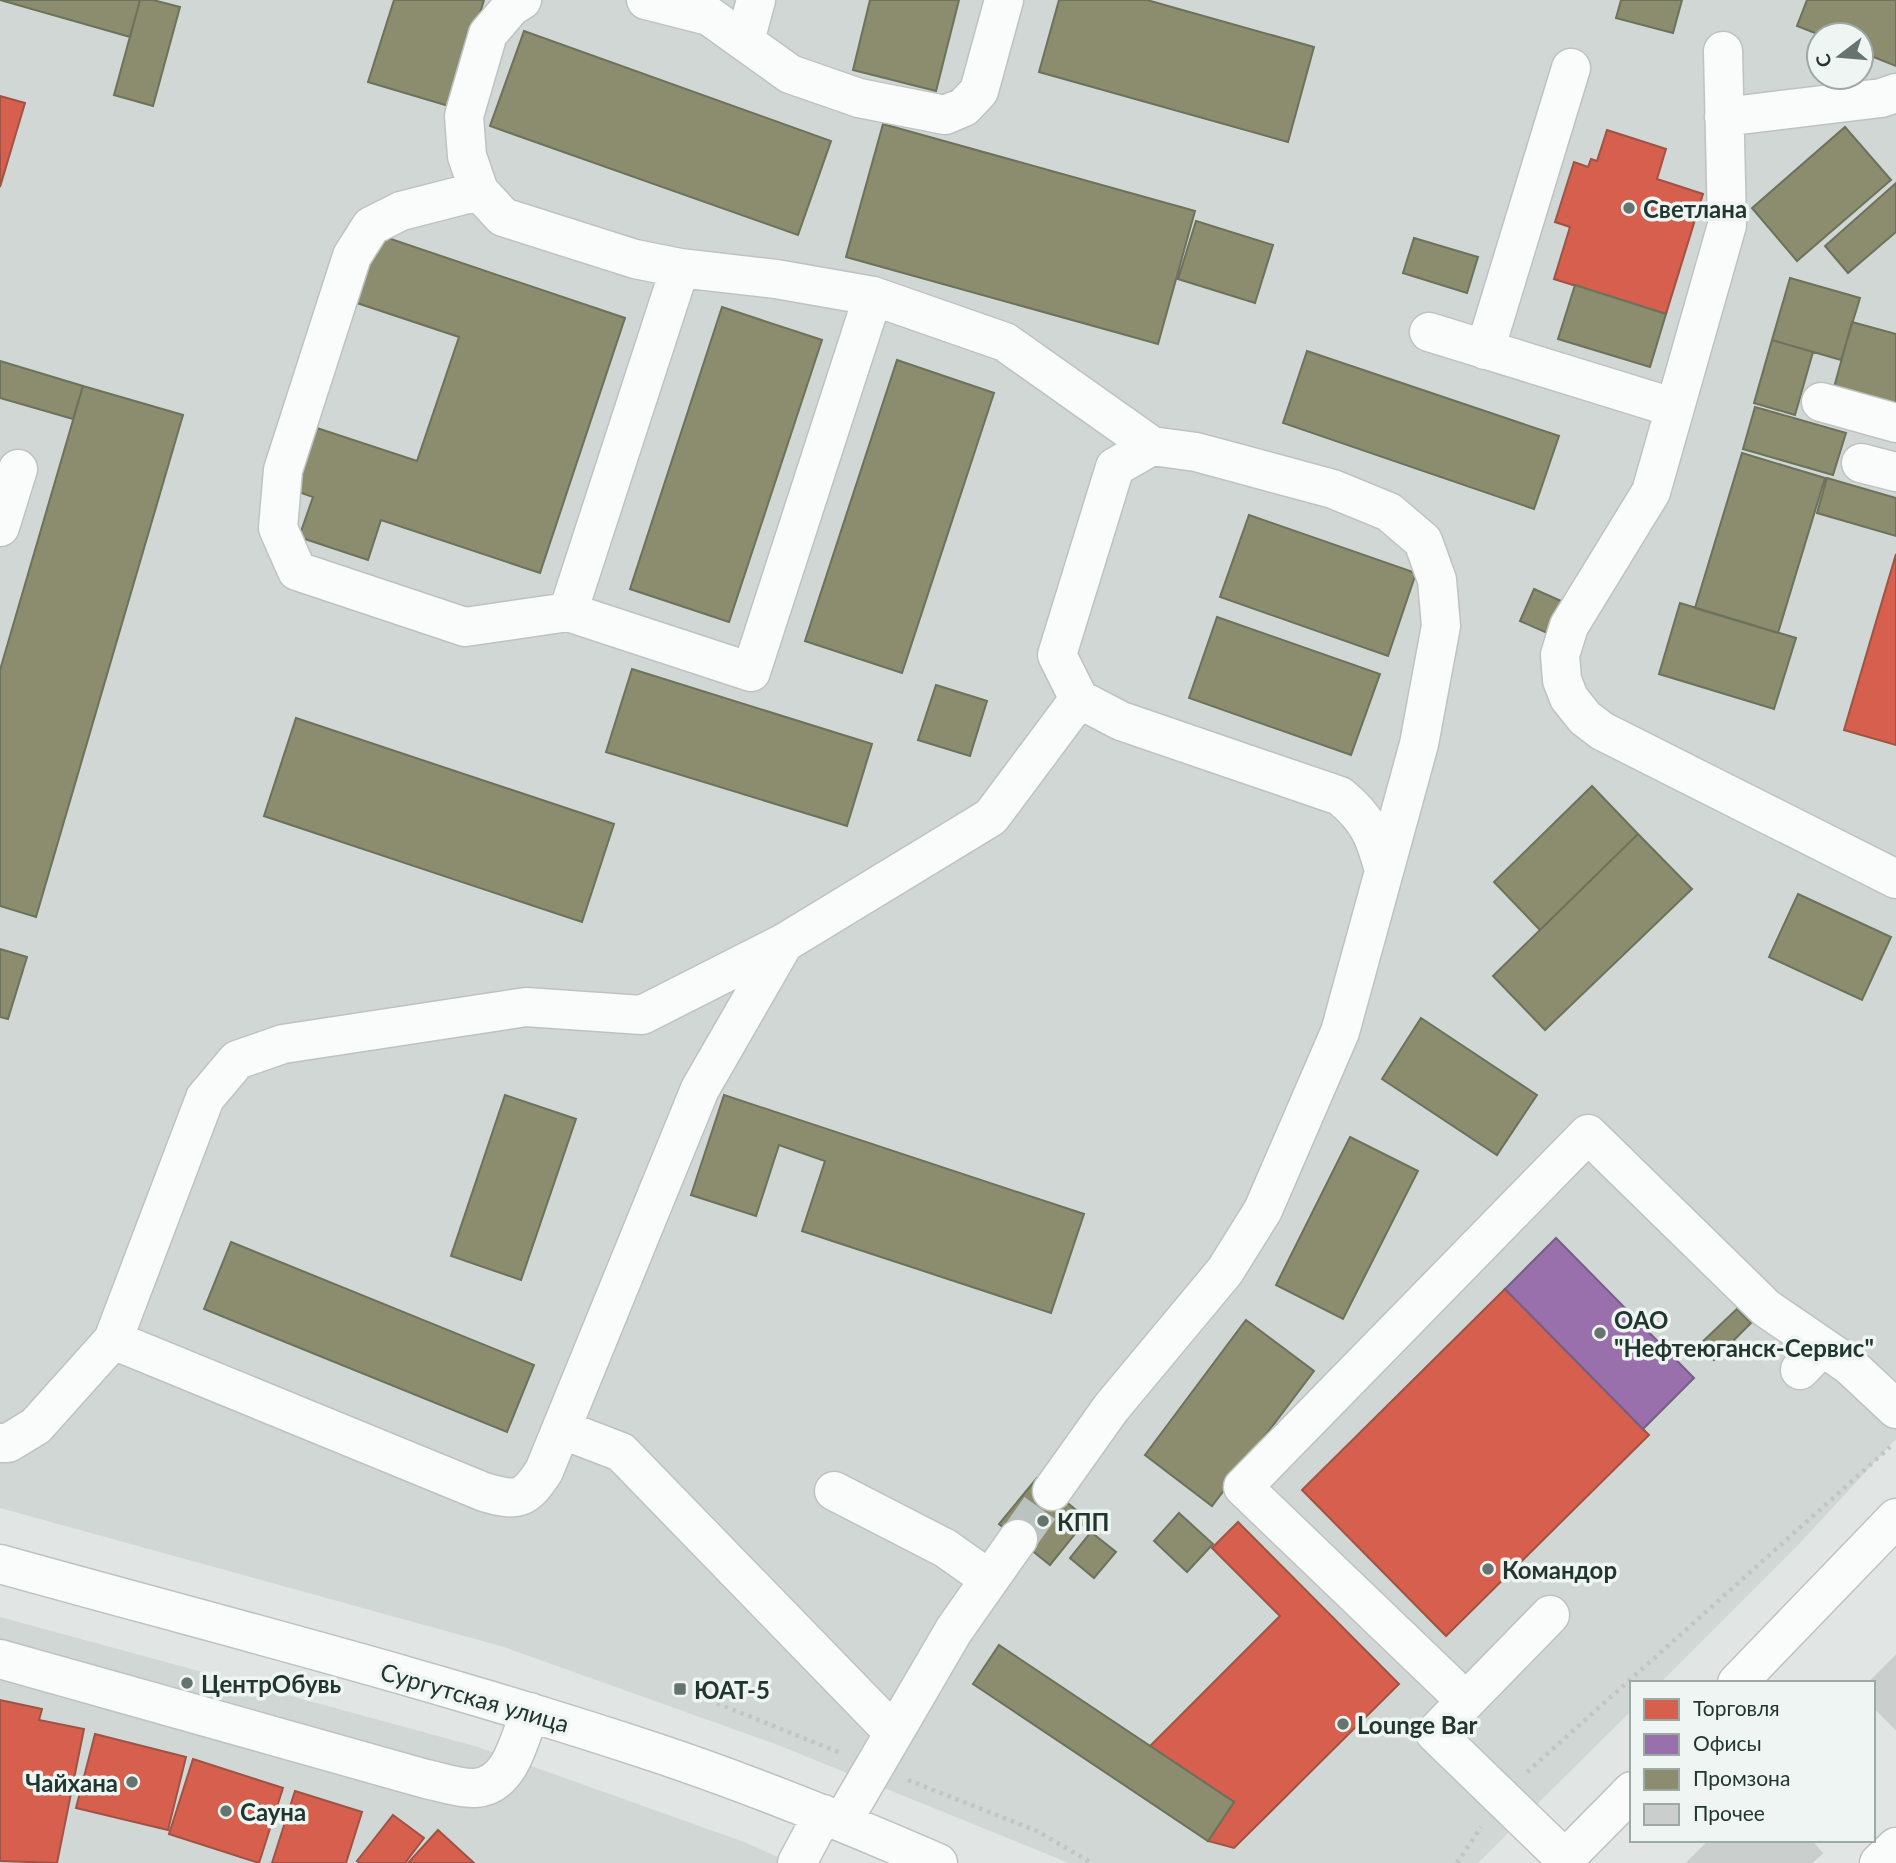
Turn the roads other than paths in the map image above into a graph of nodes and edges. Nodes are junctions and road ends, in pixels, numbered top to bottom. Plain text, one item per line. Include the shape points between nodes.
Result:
1 (522, 0) edge
2 (646, 0) edge
3 (756, 0) edge
4 (1004, 0) edge
5 (745, 41) junction
6 (1723, 51) dead end
7 (1571, 68) dead end
8 (1896, 93) edge
9 (1724, 117) junction
10 (479, 191) junction
11 (680, 268) junction
12 (873, 296) junction
13 (1429, 332) dead end
14 (1485, 350) junction
15 (1821, 402) dead end
16 (1675, 408) junction
17 (1896, 423) edge
18 (1152, 446) junction
19 (18, 468) dead end
20 (0, 527) edge
21 (568, 612) junction
22 (1079, 699) junction
23 (1384, 871) junction
24 (1896, 879) edge
25 (784, 943) junction
26 (113, 1340) junction
27 (1896, 1409) edge
28 (562, 1429) junction
29 (0, 1443) edge
30 (1052, 1490) tunnel mouth
31 (834, 1491) dead end
32 (1896, 1518) edge
33 (1018, 1539) tunnel mouth
34 (0, 1564) edge
35 (989, 1580) junction
36 (1550, 1615) dead end
37 (0, 1659) edge
38 (1739, 1681) edge
39 (1466, 1701) junction
40 (530, 1712) junction
41 (894, 1733) junction
42 (1630, 1793) edge
43 (833, 1818) junction
44 (1896, 1847) edge
45 (1563, 1861) edge
46 (797, 1863) edge
47 (938, 1863) edge
48 (1879, 1863) edge

1 - 10 street via 511,6 488,34 464,116 467,156
2 - 5 street via 709,16
3 - 5 street
4 - 5 street via 979,91 964,107 944,115 859,98 790,74
6 - 9 street
7 - 14 street
8 - 9 street
9 - 16 street via 1727,225
10 - 11 street via 503,217 635,259
10 - 21 street via 401,211 371,226 352,256 283,470 278,528 297,571 465,626
11 - 12 street
11 - 21 street
12 - 18 street via 1005,342
12 - 21 street via 751,671
13 - 14 street
14 - 16 street
15 - 17 street
16 - 24 street via 1651,492 1569,626 1560,656 1569,698 1602,731
18 - 22 street via 1115,467 1057,655
18 - 23 street via 1196,452 1334,489 1389,512 1423,541 1437,580 1441,626 1419,744
19 - 20 street
22 - 23 street via 1121,721 1340,796 1358,811 1375,836
22 - 25 street via 991,817
23 - 30 street via 1340,1032 1263,1210 1225,1271 1111,1408
25 - 26 street via 642,1015 526,1007 283,1044 237,1060 205,1098
25 - 28 street via 700,1089
26 - 28 street via 509,1499 531,1491
26 - 29 street via 36,1426
27 - 39 street via 1849,1365 1811,1358 1588,1134 1243,1487
28 - 41 street via 621,1452
31 - 35 street via 945,1548
32 - 38 street
33 - 35 street
34 - 40 street, Сургутская улица
35 - 41 street
36 - 39 street
37 - 40 street via 474,1789 492,1784 507,1770
39 - 45 street via 1436,1732
40 - 43 street, Сургутская улица via 658,1753
41 - 43 street
42 - 45 street
43 - 46 street
43 - 47 street, Сургутская улица
44 - 48 street

